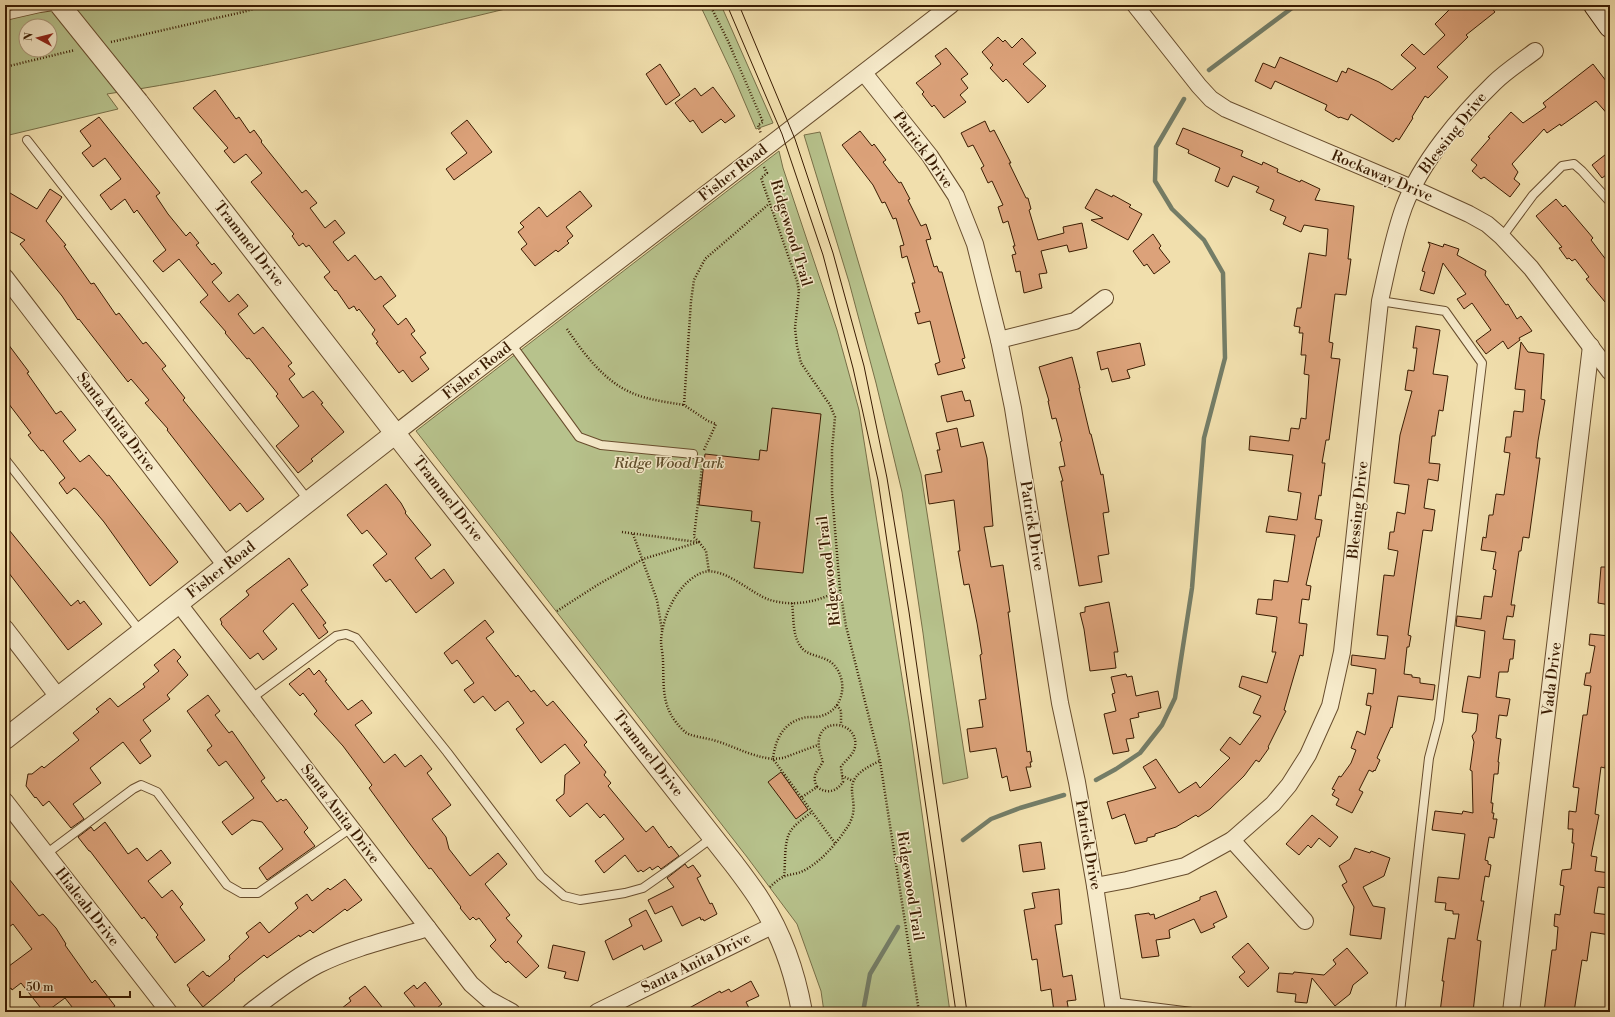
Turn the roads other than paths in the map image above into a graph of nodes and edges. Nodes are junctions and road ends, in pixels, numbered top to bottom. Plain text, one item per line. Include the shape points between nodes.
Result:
1 (60, 5) edge
2 (951, 5) edge
3 (1135, 5) edge
4 (1595, 5) edge
5 (5, 16) edge
6 (1610, 26) edge
7 (1535, 51) dead end
8 (864, 74) junction
9 (27, 140) dead end
10 (1412, 188) junction
11 (1610, 202) edge
12 (1502, 237) junction
13 (5, 277) edge
14 (1105, 298) dead end
15 (1380, 301) junction
16 (1000, 340) junction
17 (512, 345) junction
18 (1591, 346) junction
19 (1610, 372) edge
20 (396, 433) junction
21 (693, 454) dead end
22 (5, 459) edge
23 (309, 501) junction
24 (226, 566) junction
25 (178, 604) junction
26 (5, 628) edge
27 (142, 632) junction
28 (59, 698) junction
29 (252, 698) junction
30 (5, 739) edge
31 (5, 801) edge
32 (351, 828) junction
33 (713, 837) junction
34 (1232, 840) junction
35 (46, 854) junction
36 (1095, 886) junction
37 (1305, 921) dead end
38 (774, 925) junction
39 (428, 928) junction
40 (1113, 1007) edge
41 (170, 1012) edge
42 (250, 1012) edge
43 (512, 1012) edge
44 (597, 1012) edge
45 (802, 1012) edge
46 (1192, 1012) edge
47 (1400, 1012) edge
48 (1511, 1012) edge

1 - 5 lane
1 - 20 street, Trammel Drive, bridge
2 - 8 street, Fisher Road
3 - 10 street, Rockaway Drive via 1199,86 1211,99 1226,109
4 - 6 main road
7 - 10 street, Blessing Drive via 1495,82 1466,112 1428,161
8 - 16 street, Patrick Drive via 930,156 956,196 975,244
8 - 17 street, Fisher Road via 791,127
9 - 23 lane
10 - 12 street, Rockaway Drive via 1469,214
10 - 15 street, Blessing Drive via 1392,245
11 - 12 lane via 1574,164 1562,166 1533,195
12 - 18 street, Rockaway Drive via 1531,268
13 - 24 street, Santa Anita Drive
14 - 16 street via 1075,321
15 - 34 street, Blessing Drive via 1342,652 1330,706 1308,755 1289,785 1274,804
15 - 47 lane via 1445,311 1482,363 1439,720 1429,758
16 - 36 street, Patrick Drive via 1060,703
17 - 20 street, Fisher Road
17 - 21 lane via 579,437 600,445
18 - 19 street, Rockaway Drive
18 - 48 street, Vada Drive
20 - 23 street, Fisher Road
20 - 33 street, Trammel Drive
22 - 27 lane
23 - 24 street, Fisher Road
24 - 25 street, Fisher Road
25 - 27 street, Fisher Road
25 - 29 street, Santa Anita Drive
26 - 28 street
27 - 28 street, Fisher Road
28 - 30 street, Fisher Road
29 - 32 street, Santa Anita Drive
29 - 33 lane via 336,636 346,634 356,638 542,876 564,896 580,900 625,894 643,888
31 - 35 street, Hialeah Drive
32 - 35 lane via 258,893 242,893 227,885 157,792 142,785 133,788
32 - 39 street, Santa Anita Drive
33 - 38 street, Trammel Drive via 761,901
34 - 36 street, Blessing Drive via 1185,866
34 - 37 street
35 - 41 street, Hialeah Drive
36 - 40 street, Patrick Drive
38 - 44 street, Santa Anita Drive
38 - 45 street, Trammel Drive via 788,960
39 - 42 street via 371,944 318,966 286,985
39 - 43 street, Santa Anita Drive via 471,984 488,999
40 - 46 lane

